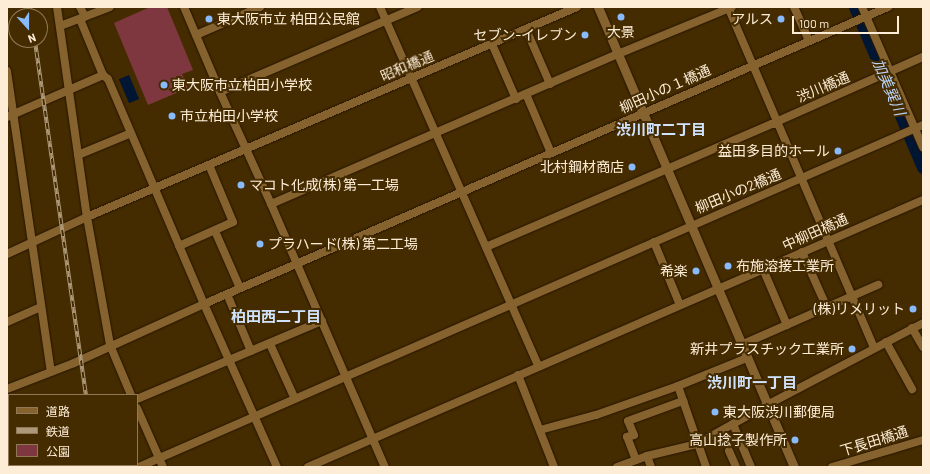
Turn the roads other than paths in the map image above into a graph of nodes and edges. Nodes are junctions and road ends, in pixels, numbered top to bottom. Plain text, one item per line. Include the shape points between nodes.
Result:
1 (57, 7) edge
2 (80, 7) edge
3 (110, 7) edge
4 (184, 7) edge
5 (260, 7) edge
6 (380, 7) edge
7 (417, 7) edge
8 (577, 7) edge
9 (598, 7) edge
10 (794, 7) edge
11 (862, 7) edge
12 (888, 7) edge
13 (729, 8) edge
14 (82, 18) junction
15 (862, 18) junction
16 (386, 20) junction
17 (60, 26) junction
18 (526, 29) junction
19 (196, 35) junction
20 (809, 40) junction
21 (492, 44) junction
22 (618, 54) junction
23 (923, 57) edge
24 (752, 65) junction
25 (7, 71) edge
26 (886, 74) junction
27 (103, 75) junction
28 (412, 78) junction
29 (550, 84) junction
30 (69, 90) junction
31 (220, 92) junction
32 (526, 94) junction
33 (516, 99) junction
34 (644, 113) junction
35 (10, 115) edge
36 (776, 123) junction
37 (913, 129) edge
38 (130, 133) junction
39 (436, 134) junction
40 (923, 147) edge
41 (247, 149) junction
42 (552, 153) junction
43 (78, 155) junction
44 (209, 165) junction
45 (668, 169) junction
46 (800, 178) junction
47 (154, 189) junction
48 (462, 192) junction
49 (923, 200) edge
50 (271, 204) junction
51 (87, 217) junction
52 (692, 225) junction
53 (214, 231) junction
54 (828, 241) junction
55 (32, 242) junction
56 (654, 242) junction
57 (179, 246) junction
58 (486, 247) junction
59 (802, 252) junction
60 (7, 254) edge
61 (297, 264) junction
62 (763, 269) junction
63 (878, 285) dead end
64 (240, 288) junction
65 (718, 289) junction
66 (227, 294) junction
67 (852, 297) junction
68 (204, 304) junction
69 (511, 304) junction
70 (680, 305) junction
71 (40, 307) junction
72 (827, 308) junction
73 (322, 321) junction
74 (7, 322) edge
75 (923, 323) edge
76 (787, 325) junction
77 (912, 328) junction
78 (886, 342) junction
79 (270, 344) junction
80 (741, 345) junction
81 (110, 346) junction
82 (923, 347) edge
83 (874, 348) junction
84 (251, 351) junction
85 (747, 358) junction
86 (229, 360) junction
87 (538, 366) junction
88 (51, 372) junction
89 (518, 375) junction
90 (346, 377) junction
91 (678, 386) junction
92 (7, 389) edge
93 (912, 389) dead end
94 (131, 394) edge
95 (138, 399) edge
96 (295, 399) junction
97 (683, 401) junction
98 (767, 405) junction
99 (254, 417) junction
100 (139, 419) edge
101 (733, 424) junction
102 (540, 430) junction
103 (373, 439) junction
104 (923, 440) edge
105 (697, 444) junction
106 (729, 451) dead end
107 (647, 456) junction
108 (159, 459) junction
109 (632, 463) edge
110 (139, 467) edge
111 (163, 467) edge
112 (277, 467) edge
113 (308, 467) edge
114 (385, 467) edge
115 (554, 467) edge
116 (617, 467) edge
117 (651, 467) edge
118 (706, 467) edge
119 (736, 467) edge
120 (751, 467) edge
121 (794, 467) edge
122 (832, 467) edge

1 - 17 street
2 - 14 street
3 - 14 street
4 - 19 street
5 - 19 street
6 - 16 street
7 - 16 street
8 - 18 street, 昭和橋通
9 - 22 street
10 - 20 street
11 - 15 street
12 - 15 street, 柳田小の１橋通
13 - 22 street
13 - 24 street
14 - 17 street
14 - 27 street
15 - 20 street, 柳田小の１橋通
15 - 26 street
16 - 28 street
16 - 31 street
17 - 30 street
18 - 21 street, 昭和橋通
18 - 29 street
19 - 31 street
20 - 24 street, 柳田小の１橋通
21 - 28 street, 昭和橋通
21 - 33 street
22 - 29 street
22 - 34 street
23 - 26 street, 渋川橋通
24 - 34 street, 柳田小の１橋通
24 - 36 street
25 - 35 street
26 - 36 street, 渋川橋通
26 - 37 street
27 - 30 street
27 - 38 street via 108,79
28 - 39 street
28 - 41 street, 昭和橋通
29 - 32 street
30 - 35 street
30 - 43 street
31 - 41 street
32 - 33 street
32 - 42 street
33 - 39 street
34 - 42 street, 柳田小の１橋通
34 - 45 street
35 - 55 street
36 - 45 street, 渋川橋通
36 - 46 street
37 - 40 street
37 - 46 street, 柳田小の2橋通
38 - 43 street
38 - 47 street
39 - 48 street
39 - 50 street
41 - 44 street, 昭和橋通
41 - 50 street
42 - 48 street, 柳田小の１橋通
43 - 51 street
44 - 47 street, 昭和橋通
44 - 53 street via 233,222
45 - 52 street
45 - 58 street, 渋川橋通
46 - 52 street, 柳田小の2橋通
46 - 54 street
47 - 51 street, 昭和橋通
47 - 57 street
48 - 58 street
48 - 61 street, 柳田小の１橋通
49 - 54 street, 中柳田橋通
50 - 61 street
51 - 55 street, 昭和橋通
51 - 81 street
52 - 56 street, 柳田小の2橋通
52 - 65 street
53 - 57 street
53 - 64 street
54 - 59 street, 中柳田橋通
54 - 67 street
55 - 60 street, 昭和橋通
55 - 71 street
56 - 69 street, 柳田小の2橋通
56 - 70 street
57 - 68 street
58 - 69 street
59 - 62 street, 中柳田橋通
59 - 72 street
61 - 64 street, 柳田小の１橋通
61 - 73 street
62 - 65 street, 中柳田橋通
62 - 76 street
63 - 67 street
64 - 66 street, 柳田小の１橋通
65 - 70 street, 中柳田橋通
65 - 80 street
66 - 68 street, 柳田小の１橋通
66 - 84 street
67 - 72 street
67 - 83 street
68 - 81 street, 柳田小の１橋通
68 - 86 street
69 - 87 street
69 - 90 street, 柳田小の2橋通
70 - 87 street, 中柳田橋通
71 - 74 street
71 - 88 street
72 - 76 street
73 - 79 street
73 - 90 street
75 - 77 street
76 - 80 street
77 - 78 street
77 - 82 street
78 - 83 street
78 - 93 street
79 - 84 street
79 - 96 street
80 - 85 street
81 - 88 street, 柳田小の１橋通
81 - 94 street
83 - 98 street
84 - 86 street
85 - 91 street
85 - 98 street
86 - 95 street
86 - 99 street
87 - 89 street, 中柳田橋通
88 - 92 street, 柳田小の１橋通
89 - 102 street
89 - 103 street, 中柳田橋通
90 - 96 street, 柳田小の2橋通
90 - 103 street
91 - 97 street
91 - 102 street
96 - 99 street, 柳田小の2橋通
97 - 105 street
97 - 109 street via 628,421 634,435 627,438
98 - 101 street
98 - 121 street
99 - 108 street, 柳田小の2橋通
99 - 112 street
100 - 108 street
101 - 105 street
101 - 120 street
102 - 115 street
103 - 113 street, 中柳田橋通
103 - 114 street
104 - 122 street, 下長田橋通
105 - 107 street
105 - 118 street
106 - 119 street
107 - 109 street
107 - 117 street
108 - 110 street, 柳田小の2橋通
108 - 111 street
109 - 116 street

